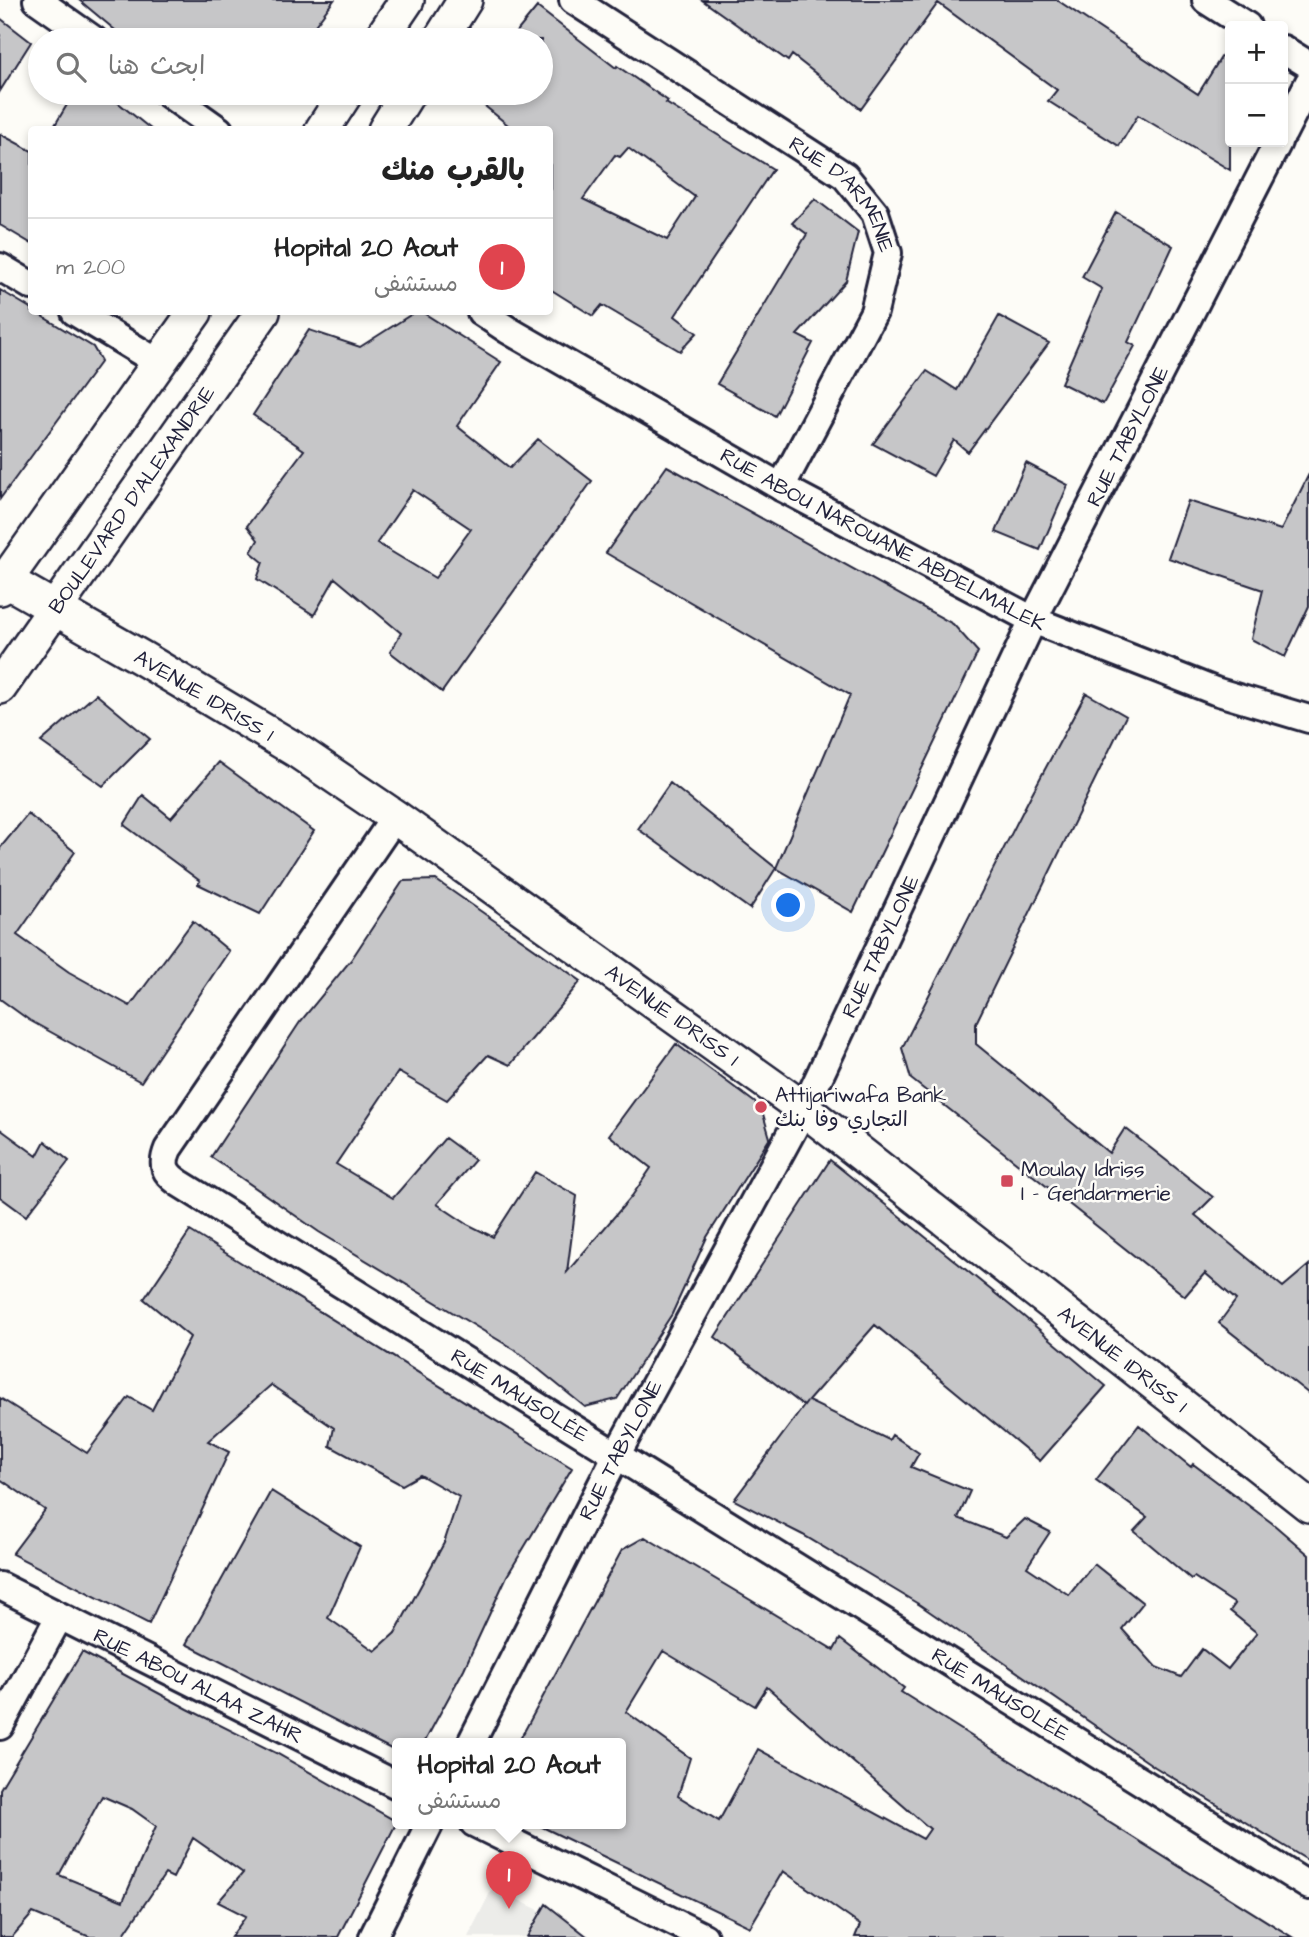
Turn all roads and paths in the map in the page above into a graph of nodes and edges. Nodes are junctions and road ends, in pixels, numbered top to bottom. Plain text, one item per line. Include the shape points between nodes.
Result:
1 (37, 0) edge
2 (407, 0) edge
3 (465, 0) edge
4 (573, 0) edge
5 (1206, 0) edge
6 (1239, 21) edge
7 (77, 28) edge
8 (388, 28) edge
9 (448, 28) edge
10 (1288, 52) edge
11 (1309, 65) edge
12 (1309, 82) edge
13 (184, 105) edge
14 (338, 105) edge
15 (401, 105) edge
16 (1288, 123) edge
17 (213, 126) edge
18 (325, 126) edge
19 (387, 126) edge
20 (1275, 147) edge
21 (0, 267) edge
22 (28, 284) edge
23 (80, 315) edge
24 (193, 315) edge
25 (261, 315) edge
26 (486, 315) edge
27 (159, 362) junction
28 (781, 487) junction
29 (2, 582) edge
30 (55, 608) junction
31 (1033, 620) junction
32 (0, 687) edge
33 (1309, 719) edge
34 (395, 817) junction
35 (804, 1109) junction
36 (617, 1454) junction
37 (1309, 1505) edge
38 (0, 1586) edge
39 (59, 1618) junction
40 (0, 1726) edge
41 (474, 1738) edge
42 (392, 1783) edge
43 (427, 1829) edge
44 (486, 1829) edge
45 (1309, 1886) edge
46 (373, 1937) edge
47 (704, 1937) edge

1 - 7 street
2 - 8 street
3 - 9 street
4 - 28 street, RUE D'ARMENIE via 845,176 875,213 888,253 874,312
5 - 6 street
10 - 11 street
12 - 16 street
13 - 17 street
14 - 18 street
15 - 19 street
20 - 31 street, RUE TABYLONE
21 - 22 street
23 - 27 street
24 - 27 street
25 - 30 street, BOULEVARD D'ALEXANDRIE
26 - 28 street, RUE ABOU NAROUANE ABDELMALEK
27 - 29 street
28 - 31 street, RUE ABOU NAROUANE ABDELMALEK
29 - 30 street, AVENUE IDRISS 1
30 - 32 street, BOULEVARD D'ALEXANDRIE
30 - 34 street, AVENUE IDRISS 1 via 296,750
31 - 33 street, RUE ABOU NAROUANE ABDELMALEK via 1215,691
31 - 35 street, RUE TABYLONE
34 - 35 street, AVENUE IDRISS 1
34 - 36 street, RUE MAUSOLÉE via 168,1149 165,1171 179,1184
35 - 36 street, RUE TABYLONE
35 - 37 street, AVENUE IDRISS 1
36 - 41 street, RUE TABYLONE
36 - 45 street, RUE MAUSOLÉE
38 - 39 street, RUE ABOU ALAA ZAHR
39 - 40 street
39 - 42 street, RUE ABOU ALAA ZAHR
43 - 46 street
44 - 47 street

